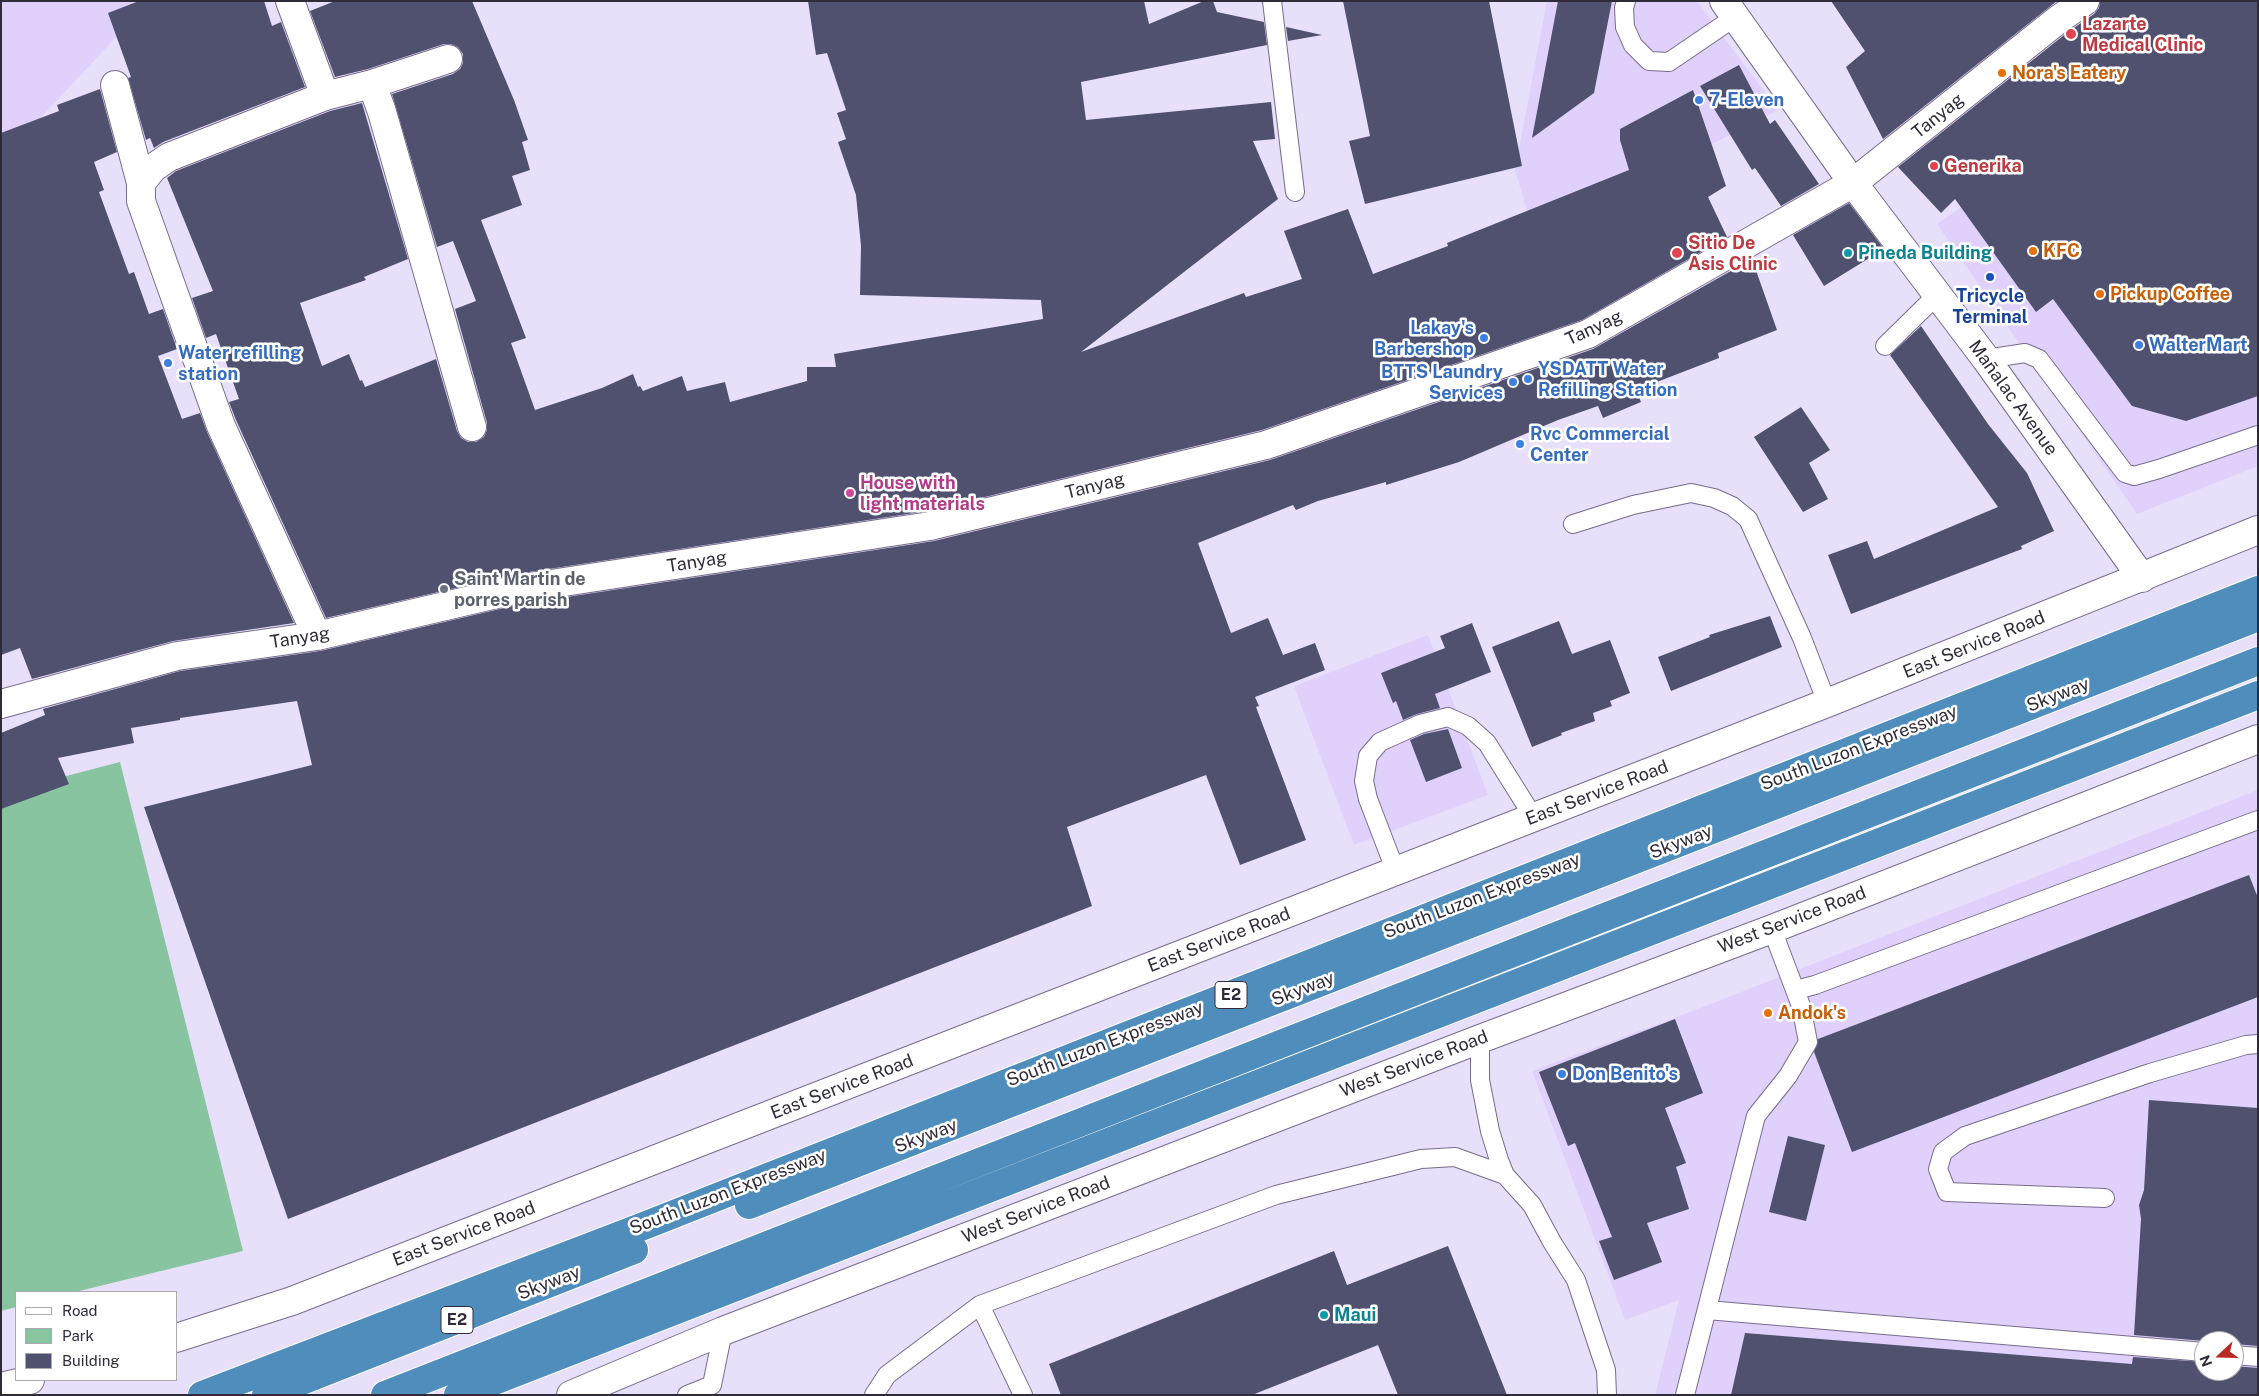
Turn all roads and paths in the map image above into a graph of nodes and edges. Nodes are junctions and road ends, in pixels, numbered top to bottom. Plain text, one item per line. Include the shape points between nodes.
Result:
1 (290, 1) edge
2 (1272, 1) edge
3 (1626, 1) edge
4 (2085, 1) edge
5 (1730, 9) edge
6 (448, 59) dead end
7 (372, 84) junction
8 (115, 85) dead end
9 (325, 96) junction
10 (141, 183) junction
11 (1853, 183) junction
12 (1295, 192) dead end
13 (1937, 295) junction
14 (1885, 346) dead end
15 (1986, 359) junction
16 (472, 427) dead end
17 (2258, 435) edge
18 (1573, 524) dead end
19 (2258, 530) edge
20 (2142, 578) junction
21 (2258, 590) edge
22 (2258, 617) edge
23 (317, 636) junction
24 (2258, 662) edge
25 (2258, 695) edge
26 (1, 704) edge
27 (1827, 704) junction
28 (2258, 739) edge
29 (1534, 818) junction
30 (2258, 820) edge
31 (1396, 872) junction
32 (1772, 929) junction
33 (1796, 990) junction
34 (1480, 1038) junction
35 (2258, 1044) edge
36 (1505, 1175) junction
37 (2105, 1198) dead end
38 (980, 1305) junction
39 (1707, 1310) junction
40 (723, 1331) junction
41 (178, 1337) edge
42 (2194, 1351) edge
43 (2244, 1356) edge
44 (2258, 1357) edge
45 (25, 1381) edge
46 (1, 1386) edge
47 (202, 1395) edge
48 (266, 1395) edge
49 (385, 1395) edge
50 (458, 1395) edge
51 (571, 1395) edge
52 (687, 1395) edge
53 (874, 1395) edge
54 (1023, 1395) edge
55 (1607, 1395) edge
56 (1686, 1395) edge

1 - 9 street
2 - 12 lane
3 - 5 lane via 1625,27 1634,44 1650,61 1669,62
4 - 11 street, Tanyag
5 - 11 street, Mañalac Avenue
6 - 7 street
7 - 9 street
7 - 16 street
8 - 10 street
9 - 10 street via 169,157 153,168
10 - 23 street via 141,201 222,426
11 - 13 street, Mañalac Avenue
11 - 23 street, Tanyag via 1588,334 1266,445 930,526 518,589
13 - 14 lane
13 - 15 street, Mañalac Avenue
15 - 17 lane via 2025,353 2039,359 2125,473 2134,476
15 - 20 street, Mañalac Avenue
18 - 27 lane via 1633,505 1691,492 1732,506 1748,519 1802,638
19 - 20 street, East Service Road
20 - 27 street, East Service Road
21 - 47 highway, South Luzon Expressway / E2 via 636,1229
22 - 48 highway, Skyway / E2
23 - 26 street, Tanyag via 177,656
24 - 49 highway, E2
25 - 50 highway
27 - 29 street, East Service Road
28 - 32 street, West Service Road
29 - 31 street, East Service Road
29 - 31 lane via 1487,743 1468,726 1448,717 1420,724 1380,742 1368,756 1364,781 1368,799
30 - 33 lane
31 - 41 street, East Service Road via 292,1301
32 - 33 lane
32 - 34 street, West Service Road
33 - 39 lane via 1808,1042 1788,1076 1756,1116
34 - 36 lane via 1481,1086 1490,1131
34 - 40 street, West Service Road
35 - 37 lane via 2150,1072 1965,1136 1943,1152 1938,1169 1947,1192
36 - 38 lane via 1455,1157 1411,1161 1276,1195
36 - 55 lane via 1532,1206 1576,1280 1606,1370
38 - 53 lane via 887,1376
38 - 54 lane
39 - 42 lane
39 - 56 lane
40 - 51 street, West Service Road
40 - 52 lane via 712,1385
43 - 44 lane
45 - 46 street

